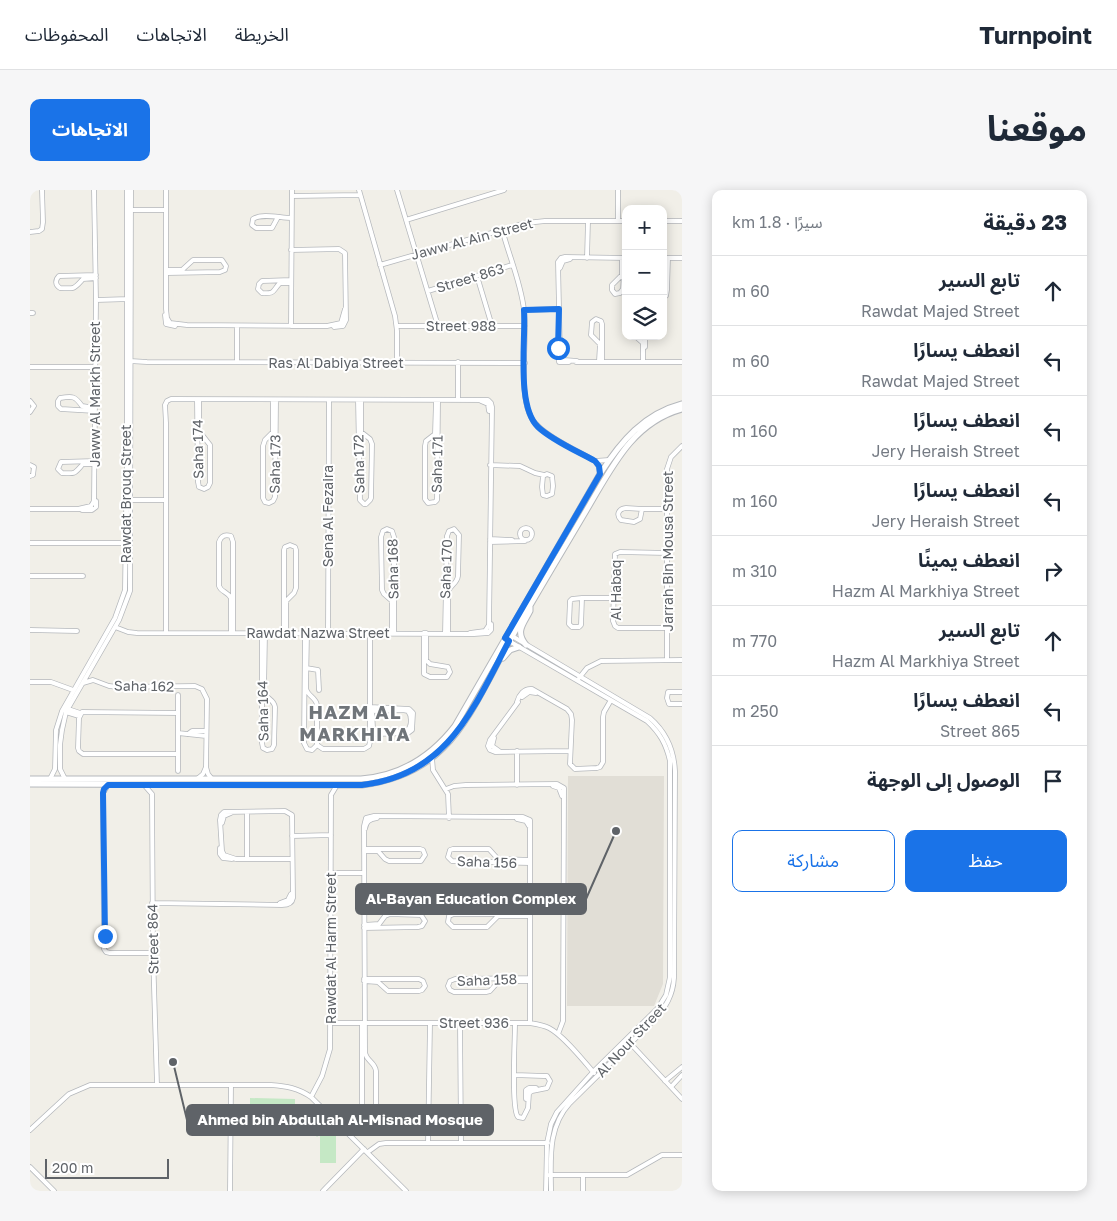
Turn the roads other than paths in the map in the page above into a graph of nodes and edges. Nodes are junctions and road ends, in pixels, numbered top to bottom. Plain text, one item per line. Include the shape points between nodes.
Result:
1 (42, 190) edge
2 (96, 190) edge
3 (127, 190) edge
4 (131, 190) edge
5 (166, 190) edge
6 (292, 190) edge
7 (397, 190) edge
8 (504, 190) edge
9 (618, 190) edge
10 (360, 192) edge
11 (292, 196) junction
12 (129, 210) junction
13 (166, 210) junction
14 (278, 217) junction
15 (291, 218) junction
16 (406, 220) junction
17 (588, 221) junction
18 (618, 221) junction
19 (622, 221) edge
20 (667, 221) edge
21 (682, 221) edge
22 (502, 230) junction
23 (31, 232) edge
24 (291, 250) junction
25 (416, 255) junction
26 (587, 258) junction
27 (622, 258) edge
28 (667, 258) edge
29 (682, 258) edge
30 (188, 264) junction
31 (380, 265) junction
32 (512, 265) junction
33 (167, 271) junction
34 (192, 272) junction
35 (622, 275) edge
36 (76, 276) junction
37 (477, 276) junction
38 (96, 277) junction
39 (617, 279) junction
40 (271, 280) junction
41 (291, 281) junction
42 (80, 282) junction
43 (622, 282) edge
44 (276, 288) junction
45 (428, 290) junction
46 (622, 292) edge
47 (129, 299) junction
48 (96, 300) junction
49 (559, 309) junction
50 (524, 310) junction
51 (237, 326) junction
52 (291, 326) junction
53 (397, 326) junction
54 (438, 326) junction
55 (492, 326) junction
56 (525, 326) junction
57 (602, 336) junction
58 (596, 340) junction
59 (640, 340) edge
60 (645, 340) edge
61 (601, 361) junction
62 (129, 362) junction
63 (237, 362) junction
64 (458, 362) junction
65 (644, 362) junction
66 (682, 362) edge
67 (397, 363) junction
68 (525, 363) junction
69 (30, 367) edge
70 (95, 367) junction
71 (198, 400) junction
72 (274, 400) junction
73 (329, 400) junction
74 (360, 400) junction
75 (436, 400) junction
76 (458, 400) junction
77 (30, 401) edge
78 (80, 403) junction
79 (682, 404) edge
80 (95, 409) junction
81 (682, 409) edge
82 (75, 410) junction
83 (30, 412) edge
84 (366, 436) junction
85 (204, 437) junction
86 (266, 438) junction
87 (430, 438) junction
88 (275, 442) junction
89 (359, 442) junction
90 (197, 443) junction
91 (437, 443) junction
92 (682, 446) edge
93 (609, 460) junction
94 (595, 461) junction
95 (76, 462) junction
96 (95, 462) junction
97 (30, 465) edge
98 (490, 465) junction
99 (80, 468) junction
100 (532, 472) junction
101 (600, 474) junction
102 (544, 475) junction
103 (30, 476) edge
104 (542, 481) junction
105 (128, 500) junction
106 (166, 500) junction
107 (30, 509) edge
108 (642, 509) junction
109 (667, 509) junction
110 (521, 538) junction
111 (526, 540) junction
112 (490, 541) junction
113 (30, 543) edge
114 (128, 543) junction
115 (667, 553) junction
116 (30, 576) edge
117 (83, 576) dead end
118 (446, 579) junction
119 (454, 584) junction
120 (233, 588) junction
121 (394, 591) junction
122 (226, 592) junction
123 (284, 592) junction
124 (292, 595) junction
125 (387, 596) junction
126 (582, 598) junction
127 (613, 598) junction
128 (530, 606) junction
129 (113, 626) junction
130 (667, 628) junction
131 (30, 630) edge
132 (77, 631) dead end
133 (166, 633) junction
134 (232, 633) junction
135 (263, 633) junction
136 (285, 633) junction
137 (306, 633) junction
138 (328, 633) junction
139 (371, 633) junction
140 (393, 633) junction
141 (425, 633) junction
142 (446, 634) junction
143 (509, 637) junction
144 (526, 645) junction
145 (519, 647) junction
146 (667, 660) junction
147 (682, 660) edge
148 (432, 664) junction
149 (306, 668) junction
150 (424, 668) junction
151 (91, 669) junction
152 (493, 671) junction
153 (581, 676) junction
154 (577, 681) junction
155 (30, 682) edge
156 (98, 682) junction
157 (82, 683) junction
158 (319, 690) dead end
159 (74, 692) junction
160 (682, 692) edge
161 (178, 695) dead end
162 (311, 695) junction
163 (269, 698) junction
164 (304, 699) junction
165 (612, 700) junction
166 (262, 702) junction
167 (682, 704) edge
168 (371, 709) junction
169 (67, 711) junction
170 (178, 713) junction
171 (79, 715) junction
172 (178, 733) junction
173 (206, 733) junction
174 (372, 733) junction
175 (317, 745) junction
176 (517, 751) junction
177 (569, 752) junction
178 (178, 754) junction
179 (432, 758) junction
180 (421, 766) junction
181 (206, 767) junction
182 (433, 770) junction
183 (178, 771) dead end
184 (30, 779) edge
185 (50, 779) junction
186 (65, 779) junction
187 (196, 779) junction
188 (212, 779) junction
189 (30, 784) edge
190 (97, 785) junction
191 (108, 785) junction
192 (160, 785) junction
193 (322, 785) junction
194 (337, 785) junction
195 (517, 785) junction
196 (145, 786) junction
197 (446, 789) junction
198 (103, 793) junction
199 (152, 794) junction
200 (331, 795) junction
201 (247, 812) junction
202 (449, 818) junction
203 (331, 835) junction
204 (292, 836) junction
205 (387, 848) junction
206 (364, 850) junction
207 (493, 854) junction
208 (382, 856) junction
209 (247, 859) junction
210 (292, 859) junction
211 (489, 862) junction
212 (530, 862) junction
213 (331, 872) junction
214 (364, 873) junction
215 (670, 891) junction
216 (675, 891) junction
217 (152, 903) junction
218 (490, 914) junction
219 (529, 915) junction
220 (382, 920) junction
221 (494, 921) junction
222 (364, 926) junction
223 (387, 928) junction
224 (153, 953) junction
225 (386, 979) junction
226 (489, 979) junction
227 (364, 980) junction
228 (530, 980) junction
229 (382, 985) junction
230 (494, 986) junction
231 (330, 1023) junction
232 (363, 1023) junction
233 (430, 1023) junction
234 (460, 1023) junction
235 (515, 1023) junction
236 (530, 1023) junction
237 (558, 1034) junction
238 (628, 1042) junction
239 (370, 1061) junction
240 (362, 1067) junction
241 (682, 1067) edge
242 (593, 1072) junction
243 (682, 1074) edge
244 (515, 1075) junction
245 (597, 1076) junction
246 (665, 1081) junction
247 (157, 1085) junction
248 (231, 1085) junction
249 (671, 1087) junction
250 (311, 1097) junction
251 (682, 1098) edge
252 (30, 1130) edge
253 (428, 1143) junction
254 (461, 1143) junction
255 (549, 1143) junction
256 (366, 1150) junction
257 (682, 1155) edge
258 (30, 1167) edge
259 (549, 1175) junction
260 (583, 1175) junction
261 (54, 1191) edge
262 (230, 1191) edge
263 (323, 1191) edge
264 (406, 1191) edge
265 (546, 1191) edge
266 (551, 1191) edge
267 (583, 1191) edge

1 - 23 street via 42,229
2 - 38 street, Jaww Al Markh Street
3 - 12 street, Rawdat Brouq Street
4 - 12 street, Rawdat Brouq Street
5 - 13 street
6 - 11 street
7 - 16 street
8 - 16 street
9 - 18 street
10 - 11 street
10 - 31 street
11 - 15 street
12 - 13 street
12 - 47 street, Rawdat Brouq Street
13 - 33 street
14 - 14 street via 257,217 252,225 272,228
14 - 15 street
15 - 24 street
16 - 25 street
17 - 18 street, Jaww Al Ain Street
17 - 22 street, Jaww Al Ain Street via 536,221
17 - 26 street
18 - 19 street, Jaww Al Ain Street
20 - 21 street
22 - 25 street, Jaww Al Ain Street
22 - 32 street
24 - 41 street
24 - 52 street via 343,250 346,255 345,309 341,323
25 - 31 street, Jaww Al Ain Street
25 - 45 street
26 - 27 street
26 - 49 street via 561,262
28 - 29 street
30 - 33 street via 182,270
30 - 34 street
30 - 34 street via 195,259 226,263 222,271
31 - 53 street
32 - 37 street, Street 863
32 - 50 street
33 - 34 street
33 - 51 street via 169,322
35 - 39 street
36 - 38 street
36 - 42 street
36 - 42 street via 59,276 57,286 75,288
37 - 45 street, Street 863
37 - 55 street
38 - 42 street
38 - 48 street, Jaww Al Markh Street
39 - 43 street
39 - 46 street via 612,290 615,294
40 - 41 street
40 - 44 street
40 - 44 street via 260,282 258,291 271,293
41 - 44 street via 280,283
41 - 52 street
45 - 54 street
47 - 48 street
47 - 62 street, Rawdat Brouq Street
48 - 70 street, Jaww Al Markh Street
49 - 50 street
49 - 61 street via 562,359
50 - 56 street
51 - 52 street
51 - 63 street
53 - 54 street, Street 988
53 - 67 street
54 - 55 street, Street 988
55 - 56 street, Street 988
56 - 68 street
57 - 58 street
57 - 58 street via 602,322 594,320 591,335
57 - 61 street
58 - 61 street via 600,344
59 - 65 street
60 - 65 street
61 - 65 street
62 - 63 street, Ras Al Dabiya Street
62 - 105 street, Rawdat Brouq Street
63 - 67 street, Ras Al Dabiya Street
64 - 67 street, Ras Al Dabiya Street
64 - 68 street, Ras Al Dabiya Street
64 - 76 street
65 - 66 street
68 - 94 street via 526,403 535,424
69 - 70 street
70 - 80 street, Jaww Al Markh Street
71 - 72 street, Rawdat Nazwa Street
71 - 85 street, Saha 174 via 199,431
71 - 90 street, Saha 174
71 - 106 street, Rawdat Nazwa Street via 171,399 166,402
72 - 73 street, Rawdat Nazwa Street
72 - 86 street, Saha 173 via 274,432
72 - 88 street, Saha 173
73 - 74 street, Rawdat Nazwa Street
73 - 138 street, Sena Al Fezaira
74 - 75 street, Rawdat Nazwa Street
74 - 84 street, Saha 172 via 361,430
74 - 89 street, Saha 172
75 - 76 street, Rawdat Nazwa Street
75 - 87 street, Saha 171 via 436,432
75 - 91 street, Saha 171
76 - 98 street, Rawdat Nazwa Street via 478,400 488,405
77 - 83 street via 34,406
78 - 80 street
78 - 82 street
78 - 82 street via 74,397 58,401 60,408
79 - 93 street via 662,410 638,426
80 - 82 street
80 - 96 street, Jaww Al Markh Street
81 - 128 street via 648,425 622,450
84 - 89 street
84 - 89 street, Saha 172 via 372,444 371,498 366,504 360,500
85 - 90 street
85 - 90 street, Saha 174 via 210,445 210,483 204,488 198,485
86 - 88 street
86 - 88 street, Saha 173 via 263,446 263,498 269,503 275,497
87 - 91 street
87 - 91 street, Saha 171 via 425,446 425,500 428,503 437,500
92 - 109 street, Jarrah Bin Mousa Street via 668,464
93 - 94 street
93 - 101 street
94 - 101 street
95 - 96 street
95 - 99 street
95 - 99 street via 61,462 58,471 74,474
96 - 99 street
96 - 107 street, Jaww Al Markh Street via 92,505 78,509
97 - 103 street via 34,471
98 - 100 street via 520,466
98 - 112 street, Rawdat Nazwa Street
100 - 102 street
100 - 104 street
101 - 143 street
102 - 104 street
102 - 104 street via 549,474 552,478 553,492 550,496 542,492
105 - 106 street
105 - 114 street, Rawdat Brouq Street
106 - 133 street, Rawdat Nazwa Street
108 - 108 street via 624,508 618,517 623,521 636,521 640,519
108 - 109 street
109 - 115 street, Jarrah Bin Mousa Street
110 - 111 street
110 - 111 street via 520,532 529,529 531,537
110 - 112 street
111 - 112 street
112 - 142 street, Rawdat Nazwa Street via 490,632
113 - 114 street
114 - 129 street, Rawdat Brouq Street via 130,591 124,612
115 - 127 street, Al Habaq via 616,553
115 - 130 street, Jarrah Bin Mousa Street
116 - 117 street
118 - 119 street
118 - 119 street, Saha 170 via 446,536 454,530 459,538 458,576
118 - 142 street, Saha 170
119 - 142 street, Saha 170 via 448,592
120 - 122 street
120 - 122 street via 233,539 225,535 219,542 219,584
120 - 134 street
121 - 125 street
121 - 125 street, Saha 168 via 394,536 387,529 381,537 382,590
121 - 140 street, Saha 168
122 - 134 street via 232,602
123 - 124 street
123 - 124 street via 284,550 290,545 296,550 296,588
123 - 136 street
124 - 136 street via 286,603
125 - 140 street, Saha 168 via 392,603
126 - 126 street via 570,600 569,624 572,627 582,625
126 - 127 street
127 - 130 street, Al Habaq via 616,627
128 - 143 street
128 - 144 street via 520,633
129 - 133 street, Rawdat Nazwa Street via 128,632
129 - 151 street, Rawdat Brouq Street
129 - 159 street, Rawdat Brouq Street
130 - 146 street, Jarrah Bin Mousa Street
131 - 132 street
133 - 134 street, Rawdat Nazwa Street
134 - 135 street, Rawdat Nazwa Street
135 - 136 street, Rawdat Nazwa Street
135 - 163 street, Saha 164 via 264,692
135 - 166 street, Saha 164
136 - 137 street, Rawdat Nazwa Street
137 - 138 street, Rawdat Nazwa Street
137 - 149 street
137 - 164 street
138 - 139 street, Rawdat Nazwa Street
139 - 140 street, Rawdat Nazwa Street
139 - 168 street
140 - 141 street, Rawdat Nazwa Street
141 - 142 street, Rawdat Nazwa Street
141 - 148 street via 426,658
141 - 150 street
143 - 144 street, Al Nour Street
143 - 145 street, Al Nour Street
143 - 152 street
143 - 188 street via 455,726 438,746 415,764 390,774 361,779
144 - 153 street, Al Nour Street
145 - 152 street via 507,652
145 - 154 street, Al Nour Street
146 - 147 street
146 - 153 street via 601,660
148 - 150 street
148 - 150 street via 447,666 449,675 428,677
149 - 158 street via 318,670
149 - 162 street via 306,690
151 - 156 street, Saha 162
151 - 157 street, Rawdat Brouq Street
152 - 179 street via 452,738
153 - 154 street
153 - 216 street, Al Nour Street via 650,718 666,736 675,770
154 - 165 street, Al Nour Street
155 - 159 street via 60,684
156 - 157 street, Saha 162
156 - 173 street, Saha 162 via 113,687 198,687 207,699
157 - 159 street, Rawdat Brouq Street
159 - 169 street via 66,706
159 - 185 street, Rawdat Brouq Street via 58,721 55,769
160 - 167 street via 668,692 667,698 669,704
161 - 170 street
162 - 164 street
162 - 175 street via 318,705
163 - 166 street
163 - 166 street, Saha 164 via 275,707 274,745 269,750 262,746
164 - 175 street via 304,746 312,750
165 - 177 street via 604,712 600,763 593,768 575,768 570,766
165 - 215 street, Al Nour Street via 647,721 667,749 670,770
168 - 168 street via 408,711 410,728 405,731 376,730 372,724
168 - 174 street
168 - 174 street via 409,709 413,716 409,733
169 - 171 street
169 - 186 street via 60,745 60,769
170 - 171 street via 82,712
170 - 172 street
171 - 178 street via 78,748 81,753
172 - 173 street
172 - 178 street
173 - 181 street, Saha 162
174 - 175 street via 369,746 364,749 323,749
176 - 177 street
176 - 177 street via 496,750 492,742 517,702 529,692 542,696 568,713 571,722
176 - 195 street
178 - 183 street
179 - 180 street
179 - 182 street
180 - 182 street
180 - 194 street via 375,783
181 - 187 street
181 - 188 street, Saha 162
182 - 197 street
184 - 185 street
185 - 186 street
186 - 187 street
187 - 188 street
189 - 190 street
190 - 191 street
190 - 198 street
191 - 196 street
191 - 198 street
192 - 193 street
192 - 196 street
192 - 199 street
193 - 194 street
193 - 200 street
194 - 200 street
195 - 197 street via 460,785
195 - 237 street via 559,788 563,802 563,1022
196 - 199 street
197 - 202 street
198 - 224 street via 106,948 115,952
199 - 217 street, Street 864
200 - 203 street, Rawdat Al Harm Street
201 - 204 street via 289,812 293,817
201 - 209 street
201 - 209 street via 223,818 220,854 223,858
202 - 206 street via 368,817 364,823
202 - 212 street via 526,820 530,832
203 - 204 street
203 - 213 street, Rawdat Al Harm Street
204 - 210 street
205 - 206 street
205 - 208 street
205 - 208 street via 420,850 425,858 418,862 389,861
206 - 208 street via 376,851
206 - 214 street
207 - 211 street
207 - 211 street, Saha 156 via 486,849 453,849 448,853 452,861
207 - 212 street, Saha 156 via 498,860
209 - 210 street
210 - 217 street via 292,892 288,900 280,904
211 - 212 street, Saha 156
212 - 219 street
213 - 214 street
213 - 231 street, Rawdat Al Harm Street
214 - 222 street
215 - 216 street
215 - 238 street, Al Nour Street via 669,987 658,1008
216 - 238 street, Al Nour Street via 671,996 662,1011
217 - 224 street, Street 864
218 - 219 street
218 - 221 street
218 - 221 street via 454,914 449,916 448,922 453,927 488,927
219 - 221 street via 500,916
219 - 228 street
220 - 222 street
220 - 223 street
220 - 223 street via 390,914 418,914 424,918 424,924 420,926
222 - 223 street
222 - 227 street
224 - 247 street, Street 864
225 - 227 street
225 - 229 street
225 - 229 street via 421,979 425,986 418,992 388,991
226 - 228 street, Saha 158
226 - 230 street
226 - 230 street, Saha 158 via 452,980 448,988 454,992 486,992
227 - 229 street via 377,981
227 - 232 street
228 - 230 street, Saha 158 via 499,981
228 - 236 street
231 - 232 street, Street 936
231 - 250 street, Rawdat Al Harm Street via 326,1066
232 - 233 street, Street 936
232 - 239 street via 365,1055
232 - 240 street
233 - 234 street, Street 936
233 - 253 street
234 - 235 street, Street 936
234 - 254 street
235 - 236 street, Street 936
235 - 244 street
236 - 237 street, Street 936
237 - 242 street, Street 936
238 - 242 street, Al Nour Street
238 - 245 street, Al Nour Street
238 - 246 street
239 - 240 street
239 - 240 street via 376,1068 376,1116 369,1122 362,1116
241 - 246 street
242 - 245 street, Street 936
242 - 255 street, Al Nour Street via 557,1112 551,1124
243 - 249 street
244 - 244 street via 516,1115 523,1118 527,1108 526,1090 547,1088 550,1084 547,1076
245 - 255 street, Al Nour Street via 561,1114
246 - 249 street
247 - 248 street
247 - 252 street via 80,1088 65,1097
248 - 250 street via 290,1087
248 - 262 street
249 - 251 street
250 - 256 street
253 - 254 street
253 - 256 street via 382,1143
254 - 255 street
255 - 259 street, Al Nour Street
256 - 263 street
256 - 264 street
257 - 260 street via 662,1155 627,1175
258 - 261 street
259 - 260 street
259 - 265 street, Al Nour Street
259 - 266 street, Al Nour Street
260 - 267 street

